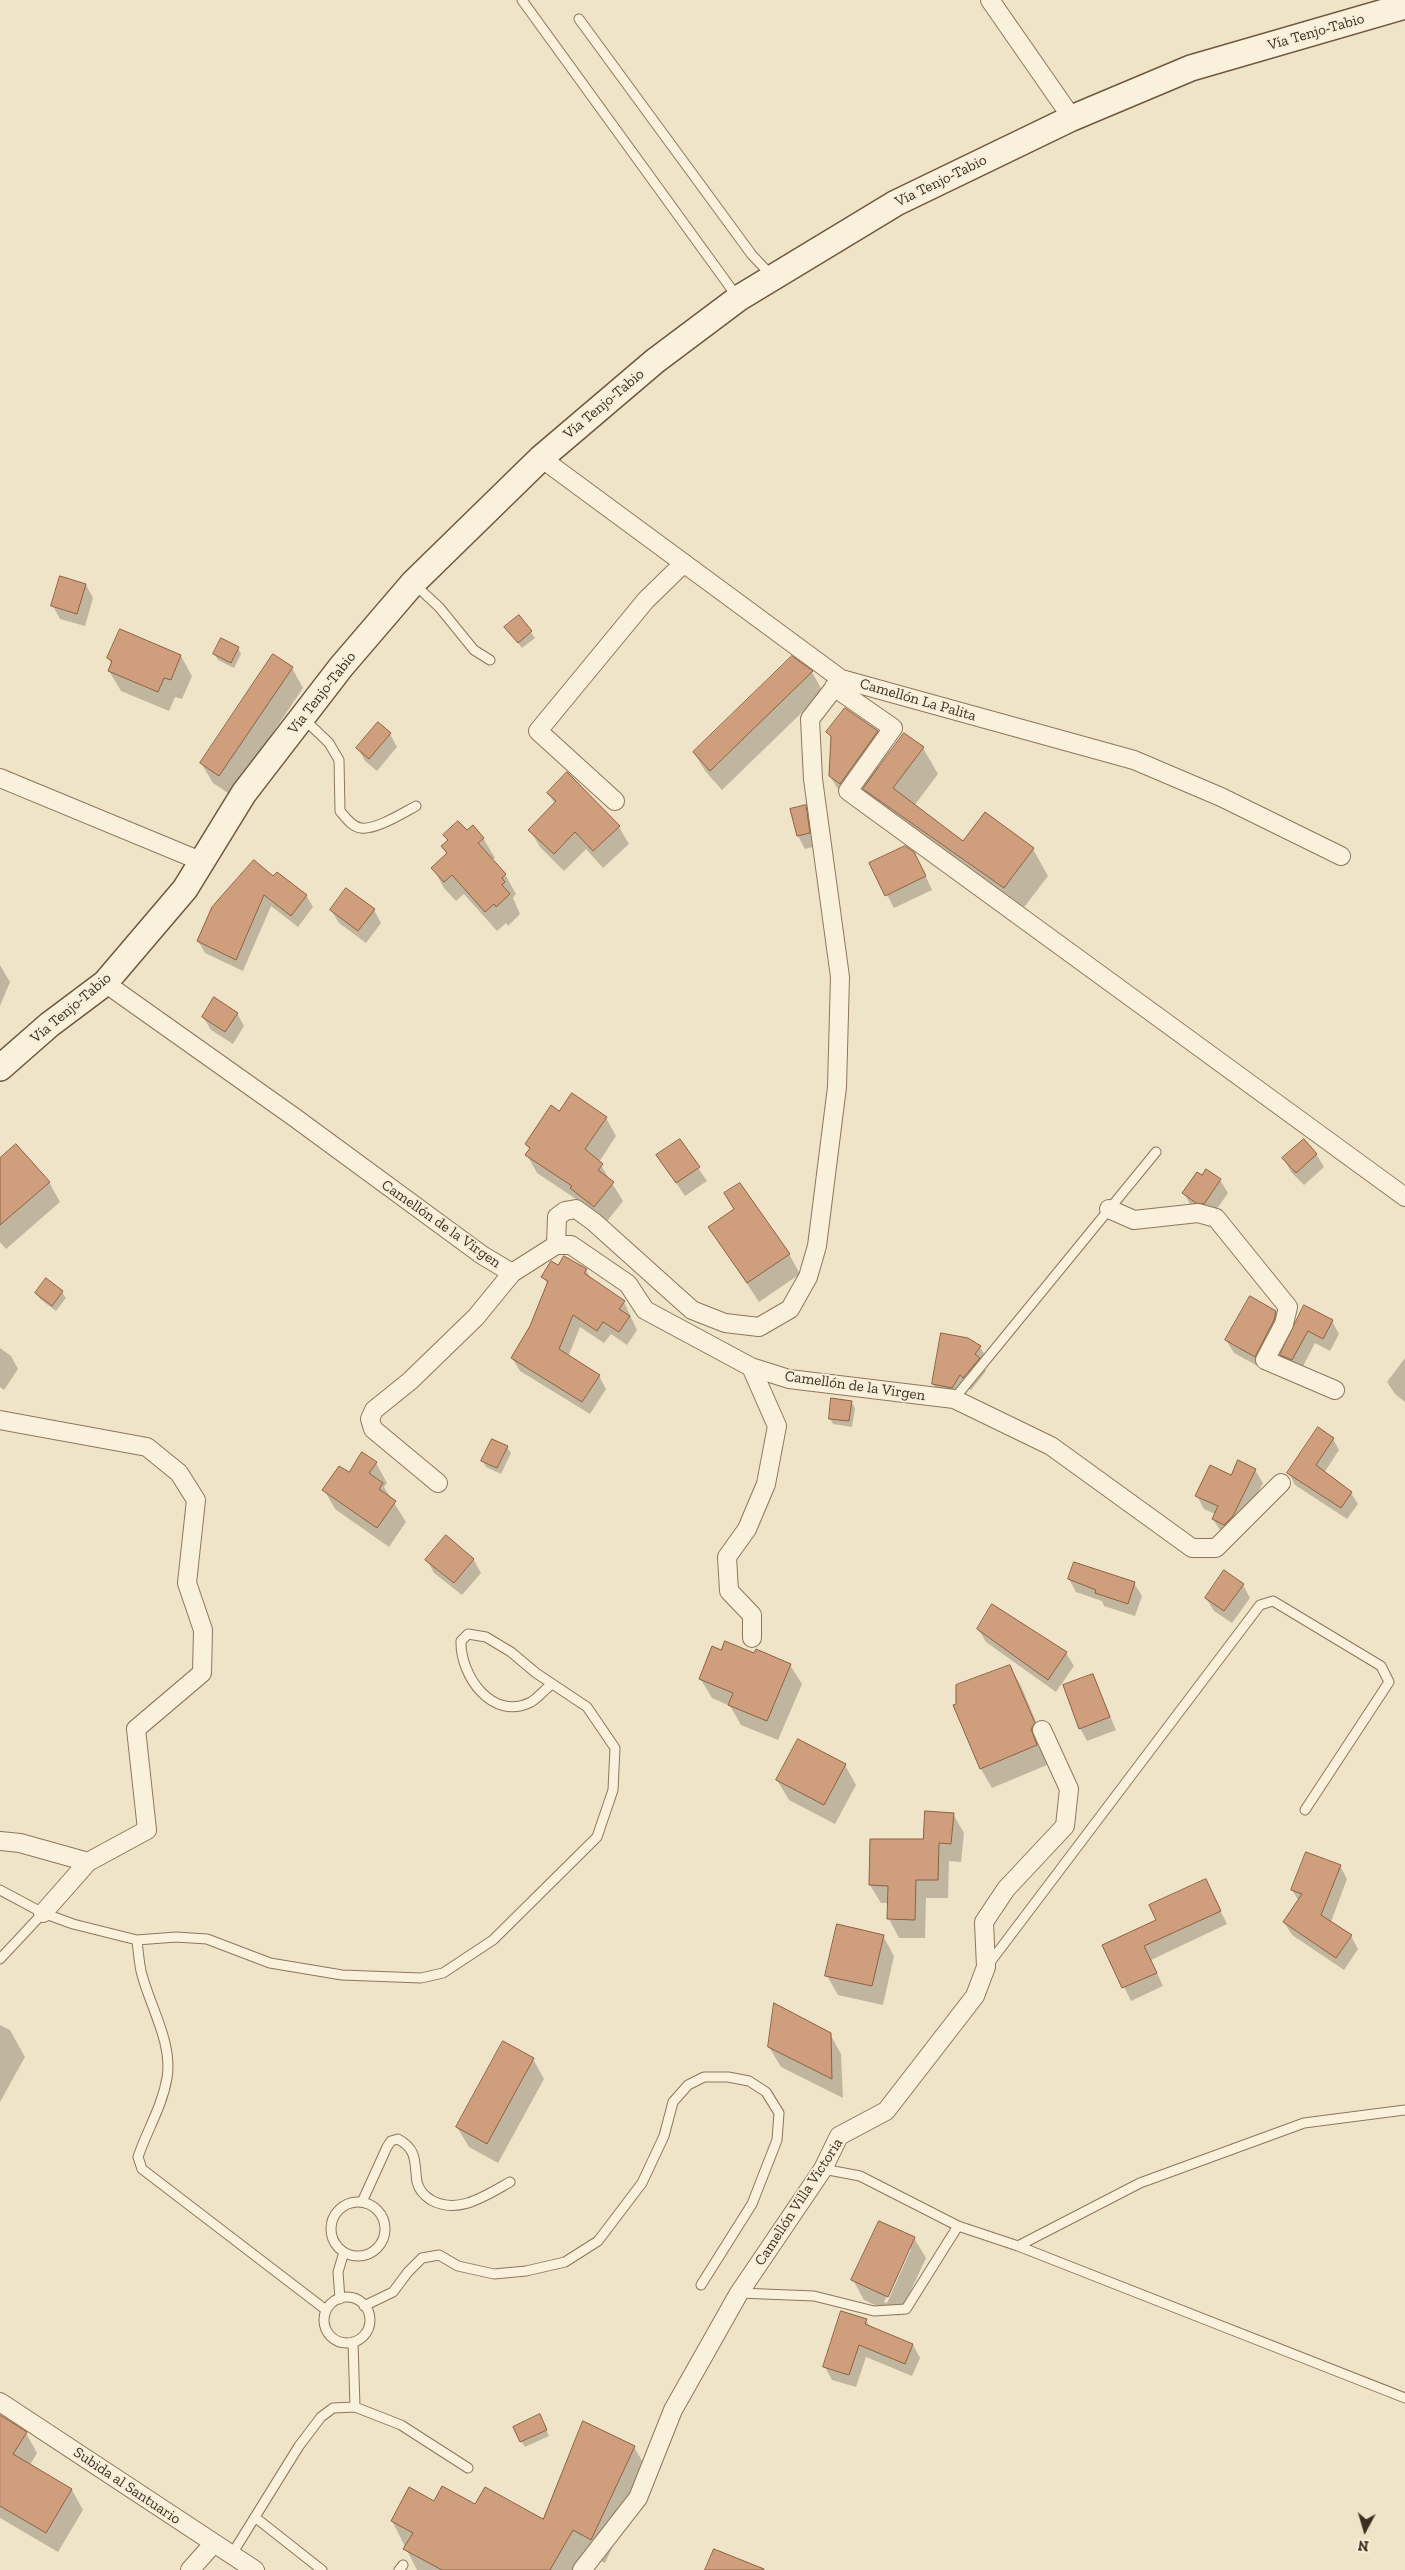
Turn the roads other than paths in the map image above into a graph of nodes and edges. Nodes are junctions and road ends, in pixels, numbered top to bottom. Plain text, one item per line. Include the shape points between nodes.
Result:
1 (522, 0) edge
2 (990, 0) edge
3 (1405, 6) edge
4 (579, 19) dead end
5 (1072, 118) junction
6 (772, 277) junction
7 (739, 298) junction
8 (541, 458) junction
9 (684, 563) junction
10 (413, 583) junction
11 (490, 660) dead end
12 (837, 683) junction
13 (303, 718) junction
14 (0, 778) edge
15 (615, 801) dead end
16 (416, 806) dead end
17 (1340, 856) dead end
18 (204, 862) junction
19 (105, 983) junction
20 (0, 1068) edge
21 (1156, 1152) dead end
22 (1405, 1197) edge
23 (1109, 1209) junction
24 (556, 1245) junction
25 (512, 1273) junction
26 (752, 1367) junction
27 (1335, 1390) dead end
28 (954, 1399) junction
29 (0, 1420) edge
30 (438, 1483) dead end
31 (1281, 1483) dead end
32 (752, 1638) dead end
33 (552, 1684) junction
34 (1042, 1730) dead end
35 (1305, 1810) dead end
36 (0, 1841) edge
37 (88, 1862) junction
38 (0, 1890) edge
39 (43, 1913) junction
40 (137, 1940) junction
41 (0, 1958) edge
42 (986, 1967) junction
43 (1405, 2110) edge
44 (823, 2169) junction
45 (510, 2182) dead end
46 (362, 2202) junction
47 (958, 2226) junction
48 (1018, 2246) junction
49 (344, 2252) junction
50 (701, 2285) dead end
51 (739, 2293) junction
52 (340, 2299) junction
53 (364, 2306) junction
54 (326, 2310) junction
55 (353, 2342) junction
56 (1405, 2398) edge
57 (0, 2402) edge
58 (355, 2407) junction
59 (468, 2468) dead end
60 (256, 2518) junction
61 (214, 2543) junction
62 (232, 2554) junction
63 (190, 2570) edge
64 (255, 2570) edge
65 (322, 2570) edge
66 (582, 2570) edge

1 - 7 lane
2 - 5 street
3 - 5 main road, Vía Tenjo-Tabio via 1191,68
4 - 6 lane via 752,255
5 - 6 main road, Vía Tenjo-Tabio via 896,202
6 - 7 main road, Vía Tenjo-Tabio
7 - 8 main road, Vía Tenjo-Tabio via 655,361
8 - 9 street, Camellón La Palita
8 - 10 main road, Vía Tenjo-Tabio
9 - 12 street, Camellón La Palita
9 - 15 street via 646,600 538,731
10 - 11 lane via 439,607 474,650
10 - 13 main road, Vía Tenjo-Tabio
12 - 17 street, Camellón La Palita via 1134,760 1221,797
12 - 22 street via 893,728 848,791
12 - 24 street via 810,719 813,779 840,977 837,1087 817,1246 808,1277 790,1309 759,1327 725,1324 692,1310 594,1222 576,1210 565,1210 557,1218
13 - 16 lane via 329,743 339,760 340,811 349,822 361,828 382,824
13 - 18 main road, Vía Tenjo-Tabio via 244,793
14 - 18 street
18 - 19 main road, Vía Tenjo-Tabio
19 - 20 main road, Vía Tenjo-Tabio
19 - 25 street, Camellón de la Virgen via 482,1255
21 - 23 lane
23 - 27 street via 1134,1220 1198,1213 1216,1218 1288,1307 1284,1324 1265,1360
23 - 28 lane
24 - 25 street, Camellón de la Virgen
24 - 26 street, Camellón de la Virgen via 571,1246 628,1284 645,1310
25 - 30 street via 476,1317 410,1381 374,1410 370,1418 373,1428
26 - 28 street, Camellón de la Virgen via 789,1379
26 - 32 street via 777,1426 766,1484 748,1529 727,1557 729,1592 752,1615
28 - 31 street, Camellón de la Virgen via 1051,1446 1192,1548 1216,1548
29 - 37 street via 147,1447 178,1472 196,1500 187,1583 204,1630 202,1673 136,1729 146,1830
33 - 33 lane via 530,1702 498,1704 480,1692 471,1681 461,1641 468,1634 486,1637
33 - 40 lane via 587,1707 615,1748 613,1790 597,1838 493,1940 443,1972 421,1978 342,1975 270,1963 207,1939
34 - 42 street, Camellón Villa Victoria via 1069,1789 1065,1826 1006,1889 984,1922
35 - 42 lane via 1389,1682 1381,1666 1273,1601 1260,1604
36 - 37 street via 20,1843
37 - 39 street
38 - 39 lane
39 - 40 lane
39 - 41 lane
40 - 54 lane via 141,1971 167,2057 168,2077 138,2157 142,2169
42 - 44 street, Camellón Villa Victoria via 975,1996 886,2111 839,2136
43 - 48 lane via 1304,2124 1140,2183
44 - 47 lane via 860,2176
44 - 51 street, Camellón Villa Victoria
45 - 46 lane via 458,2206 444,2206 423,2195 418,2184 415,2157 408,2144 398,2138 387,2147
46 - 49 lane via 344,2205 332,2220 332,2238
46 - 49 lane via 371,2205 383,2220 383,2238 371,2253 362,2256
47 - 48 lane
47 - 51 lane via 906,2309 874,2311 814,2296
48 - 56 lane
49 - 52 lane via 338,2272
50 - 53 lane via 752,2204 777,2140 779,2113 766,2092 749,2081 728,2077 704,2077 688,2085 674,2102 664,2136 642,2183 598,2241 565,2262 494,2274 458,2266 439,2256 422,2258 393,2292
51 - 66 street, Camellón Villa Victoria via 672,2410 638,2498
52 - 53 lane via 349,2297
52 - 54 lane
53 - 55 lane via 369,2322 367,2331
54 - 55 lane via 324,2318 329,2335 336,2340
55 - 58 lane
57 - 61 street, Subida al Santuario
58 - 59 lane via 401,2425
58 - 60 lane via 333,2408 322,2417 299,2446
60 - 62 lane
60 - 65 lane
61 - 62 street, Subida al Santuario
61 - 63 street
62 - 64 street, Subida al Santuario

